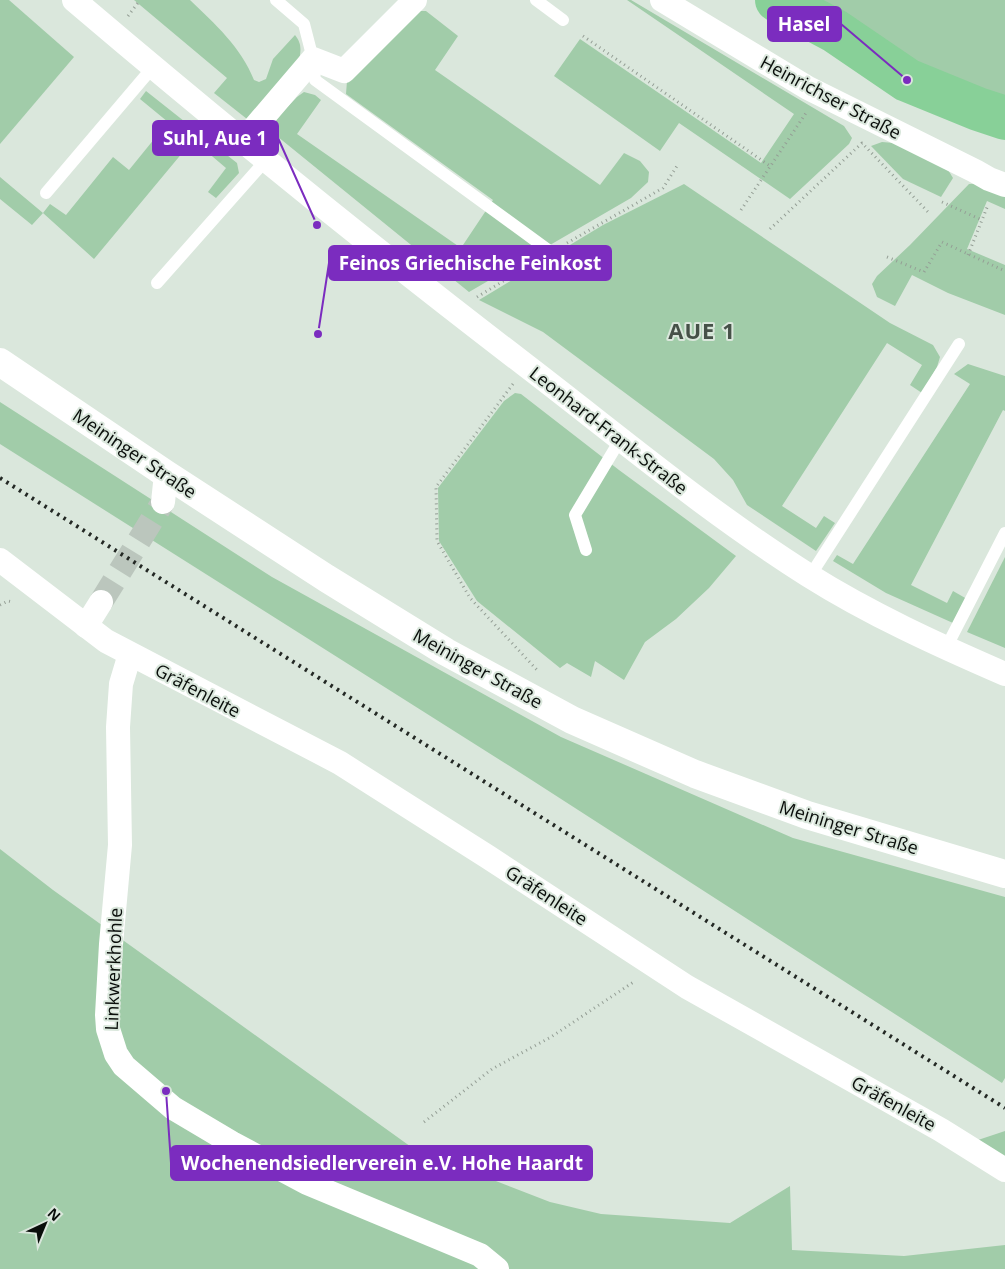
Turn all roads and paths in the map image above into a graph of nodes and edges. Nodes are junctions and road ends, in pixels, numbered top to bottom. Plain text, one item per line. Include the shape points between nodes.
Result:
1 (74, 0) edge
2 (276, 0) edge
3 (415, 0) edge
4 (536, 0) edge
5 (662, 0) edge
6 (563, 20) dead end
7 (583, 36) dead end
8 (313, 59) junction
9 (152, 67) junction
10 (818, 94) junction
11 (243, 141) junction
12 (266, 160) junction
13 (677, 166) dead end
14 (770, 166) junction
15 (1001, 183) edge
16 (46, 193) dead end
17 (942, 202) dead end
18 (741, 210) dead end
19 (930, 214) dead end
20 (982, 220) junction
21 (770, 229) dead end
22 (551, 252) junction
23 (968, 255) junction
24 (887, 257) dead end
25 (1005, 271) edge
26 (157, 283) dead end
27 (455, 310) junction
28 (959, 344) dead end
29 (0, 362) edge
30 (527, 366) junction
31 (620, 440) junction
32 (166, 474) junction
33 (164, 502) tunnel mouth
34 (1005, 533) edge
35 (586, 550) dead end
36 (0, 560) edge
37 (810, 576) junction
38 (101, 602) tunnel mouth
39 (86, 626) junction
40 (946, 648) junction
41 (130, 654) junction
42 (535, 667) dead end
43 (1005, 674) edge
44 (1005, 874) edge
45 (656, 966) junction
46 (424, 1122) dead end
47 (1005, 1170) edge
48 (497, 1269) edge

1 - 9 street, Leonhard-Frank-Straße
2 - 8 lane via 304,24
3 - 8 street via 344,71
4 - 6 lane
5 - 10 street, Heinrichser Straße
7 - 14 path
8 - 11 street
8 - 22 lane via 315,80
9 - 11 street, Leonhard-Frank-Straße
9 - 16 lane
10 - 14 path
10 - 15 street, Heinrichser Straße
11 - 12 street, Leonhard-Frank-Straße
12 - 26 lane
12 - 27 street, Leonhard-Frank-Straße
13 - 22 path via 663,188
14 - 18 path
15 - 20 path
17 - 20 path
19 - 21 path via 862,143
20 - 23 path
22 - 27 path
23 - 24 path via 942,242 924,272
23 - 25 path
27 - 30 street, Leonhard-Frank-Straße
28 - 37 lane
29 - 32 main road, Meininger Straße
30 - 31 street, Leonhard-Frank-Straße
30 - 42 path via 436,486 436,541 470,598
31 - 35 lane via 575,515
31 - 37 street, Leonhard-Frank-Straße via 728,522
32 - 33 street
32 - 44 main road, Meininger Straße via 446,652 572,720 695,774 807,815
34 - 40 lane
36 - 39 street, Gräfenleite
37 - 40 street, Leonhard-Frank-Straße
38 - 39 street
39 - 41 street, Gräfenleite
40 - 43 street, Leonhard-Frank-Straße
41 - 45 street, Gräfenleite via 340,763
41 - 48 street, Linkwerkhohle via 121,684 118,728 120,845 107,1015 116,1054 124,1066 173,1108 232,1143 306,1183 480,1256
45 - 46 path via 551,1037 492,1069
45 - 47 street, Gräfenleite

